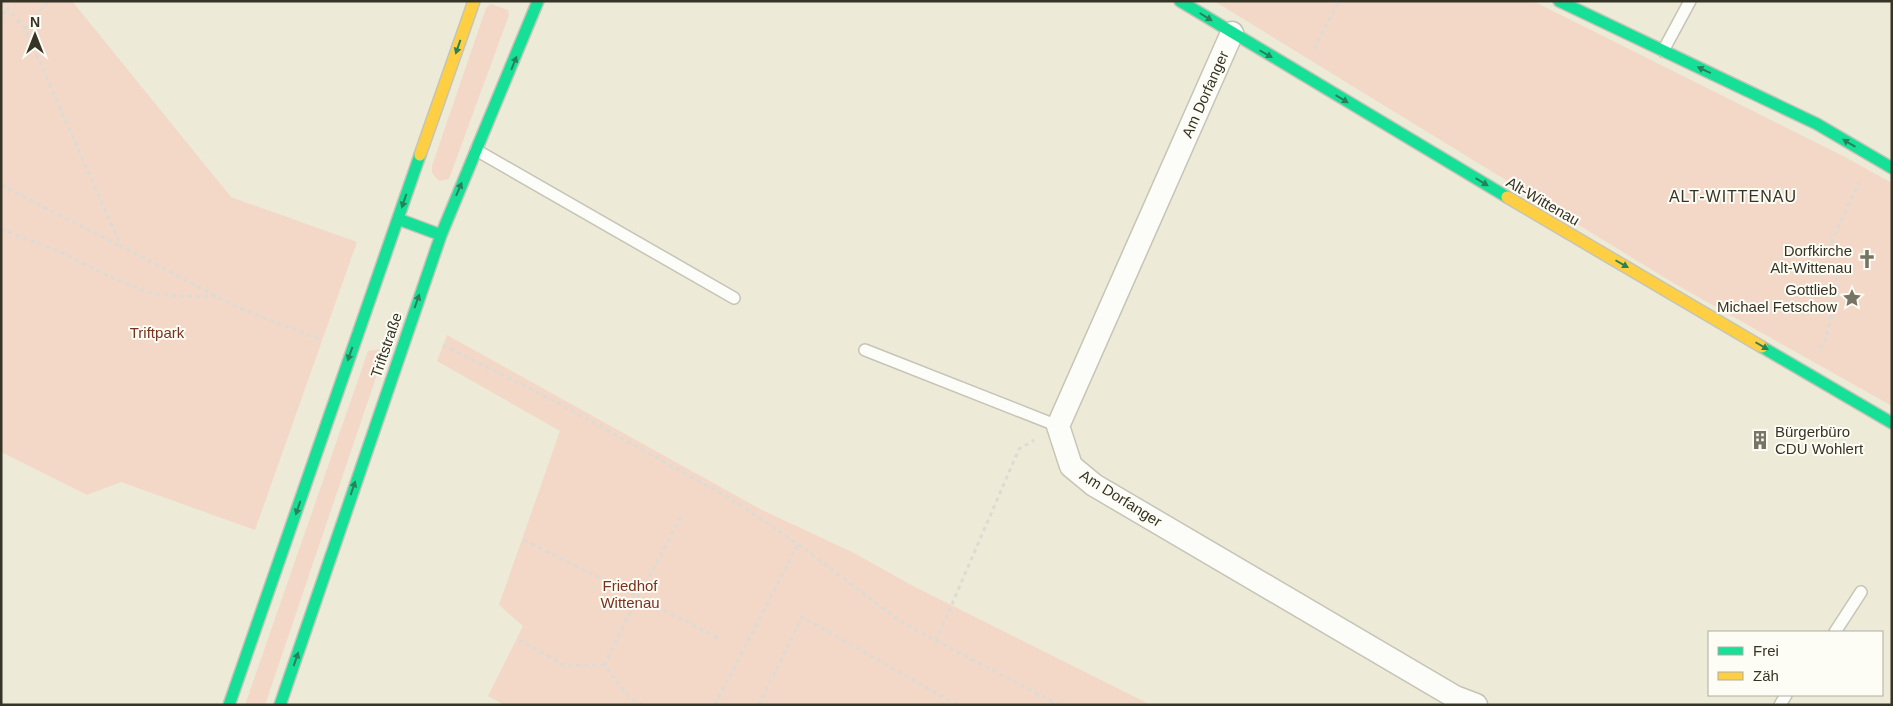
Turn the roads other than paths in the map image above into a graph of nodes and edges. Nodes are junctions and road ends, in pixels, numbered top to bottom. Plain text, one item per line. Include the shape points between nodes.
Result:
1 (474, 1) edge
2 (538, 1) edge
3 (1180, 1) edge
4 (1559, 1) edge
5 (1690, 1) edge
6 (1232, 34) junction
7 (1663, 51) junction
8 (476, 150) junction
9 (1892, 168) edge
10 (398, 218) junction
11 (440, 235) junction
12 (734, 298) dead end
13 (865, 350) dead end
14 (1892, 423) edge
15 (1058, 426) junction
16 (1862, 592) dead end
17 (1836, 631) edge
18 (230, 705) edge
19 (280, 705) edge
20 (1476, 705) edge

1 -> 10 main road, Triftstraße
8 -> 2 main road, Triftstraße
3 -> 6 main road, Alt-Wittenau
4 - 7 main road
5 - 7 lane
6 -> 14 main road, Alt-Wittenau
6 - 15 street, Am Dorfanger
9 -> 7 main road via 1817,124
11 -> 8 main road, Triftstraße
8 - 12 lane
10 - 11 main road
10 -> 18 main road, Triftstraße
19 -> 11 main road, Triftstraße
13 - 15 lane
15 - 20 street, Am Dorfanger via 1071,466 1094,485 1455,697
16 - 17 lane

